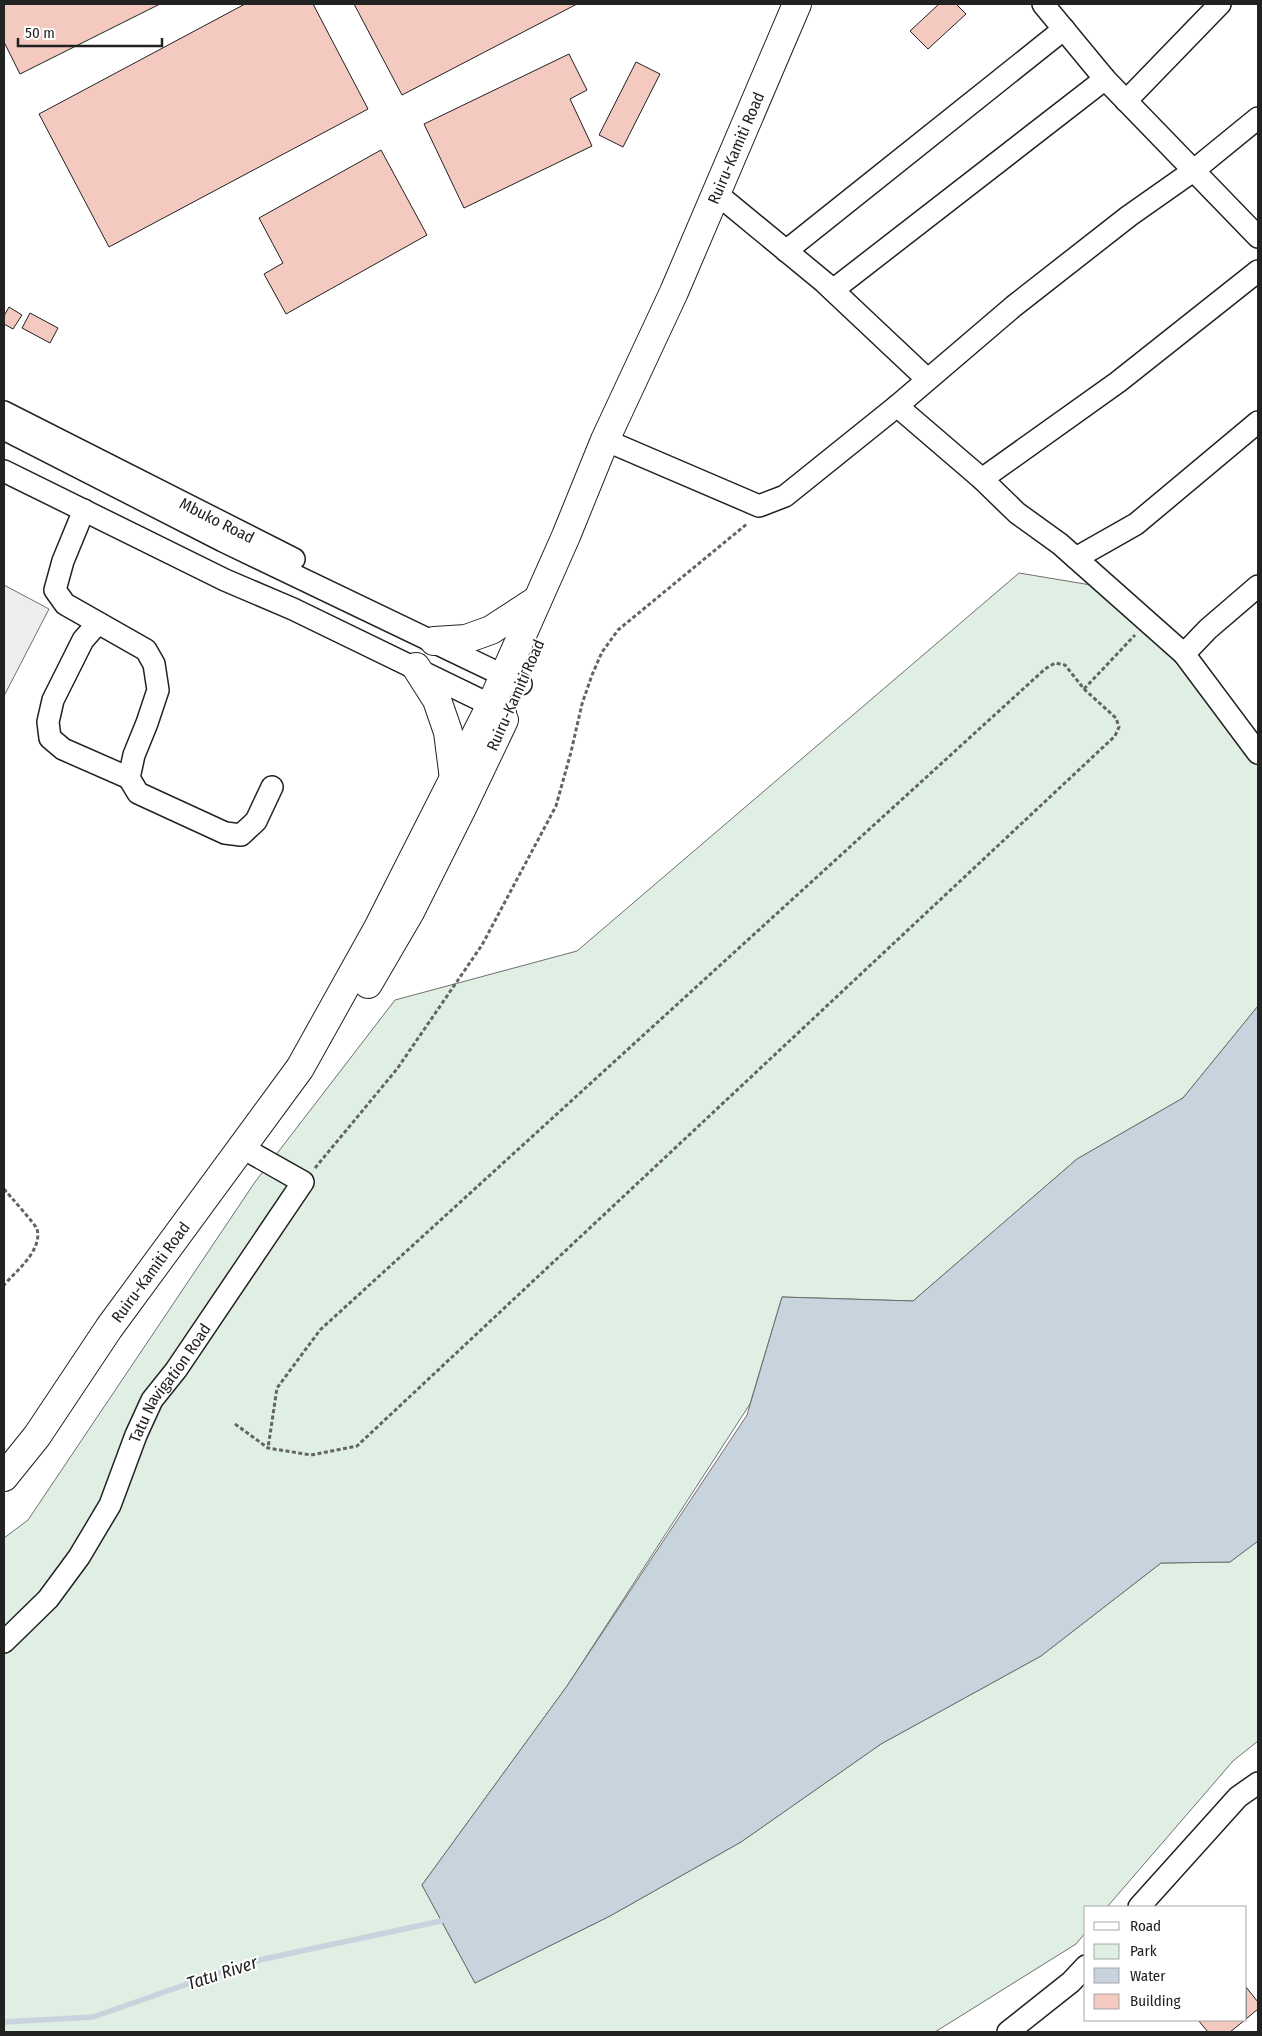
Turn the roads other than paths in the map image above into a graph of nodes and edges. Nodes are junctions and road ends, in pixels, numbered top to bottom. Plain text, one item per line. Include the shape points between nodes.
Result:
1 (797, 4) edge
2 (1043, 4) edge
3 (1220, 4) edge
4 (1064, 30) junction
5 (1105, 79) junction
6 (1126, 101) junction
7 (1258, 118) edge
8 (1193, 171) junction
9 (716, 193) junction
10 (1258, 237) edge
11 (786, 251) junction
12 (1258, 271) edge
13 (833, 290) junction
14 (927, 379) junction
15 (896, 406) junction
16 (4, 412) edge
17 (1258, 422) edge
18 (4, 429) edge
19 (611, 443) junction
20 (4, 471) edge
21 (982, 479) junction
22 (84, 510) junction
23 (1076, 558) junction
24 (1258, 586) edge
25 (537, 600) junction
26 (98, 623) junction
27 (403, 626) junction
28 (428, 638) junction
29 (1184, 654) junction
30 (389, 655) junction
31 (416, 667) junction
32 (513, 680) junction
33 (499, 709) junction
34 (1258, 752) edge
35 (129, 778) junction
36 (454, 779) junction
37 (272, 787) dead end
38 (300, 1068) junction
39 (241, 1148) junction
40 (4, 1477) edge
41 (4, 1642) edge
42 (1258, 1783) edge
43 (1139, 1906) edge
44 (1084, 1968) edge
45 (1008, 2032) edge

1 - 9 main road, Ruiru-Kamiti Road
2 - 4 street
3 - 6 street
4 - 5 street
4 - 11 street
5 - 6 street
5 - 13 street
6 - 8 street
7 - 8 street
8 - 10 street
8 - 14 street via 1129,216
9 - 11 street
9 - 19 main road, Ruiru-Kamiti Road
11 - 13 street
12 - 21 street via 1118,382
13 - 14 street
14 - 15 street
15 - 19 street via 784,496 759,506
15 - 21 street
16 - 28 street, Mbuko Road via 410,615
17 - 23 street via 1136,524
18 - 27 street via 223,541
19 - 25 main road, Ruiru-Kamiti Road
19 - 32 main road, Ruiru-Kamiti Road via 562,588
20 - 22 street
21 - 23 street via 1017,513
22 - 26 street via 55,590 65,604
22 - 30 street via 225,580
23 - 29 street
24 - 29 street
25 - 28 main road via 491,630 466,638
25 - 32 main road, Ruiru-Kamiti Road
26 - 35 street via 146,650 154,664 158,690
26 - 35 street via 83,640 53,700 48,722 50,738 63,749
27 - 28 street
27 - 30 street
28 - 32 street
29 - 34 street
30 - 31 street
31 - 33 street
31 - 36 main road via 437,700 448,732
32 - 33 main road, Ruiru-Kamiti Road
33 - 36 main road, Ruiru-Kamiti Road
33 - 38 main road, Ruiru-Kamiti Road via 462,808 401,928 347,1015
35 - 37 street via 138,793 225,833 241,835 256,821
36 - 38 main road, Ruiru-Kamiti Road via 378,928
38 - 39 main road, Ruiru-Kamiti Road
39 - 40 main road, Ruiru-Kamiti Road via 109,1328 37,1436
39 - 41 street, Tatu Navigation Road via 303,1182 176,1370 152,1400 110,1506 79,1557 48,1599
42 - 43 street via 1238,1798
44 - 45 street

